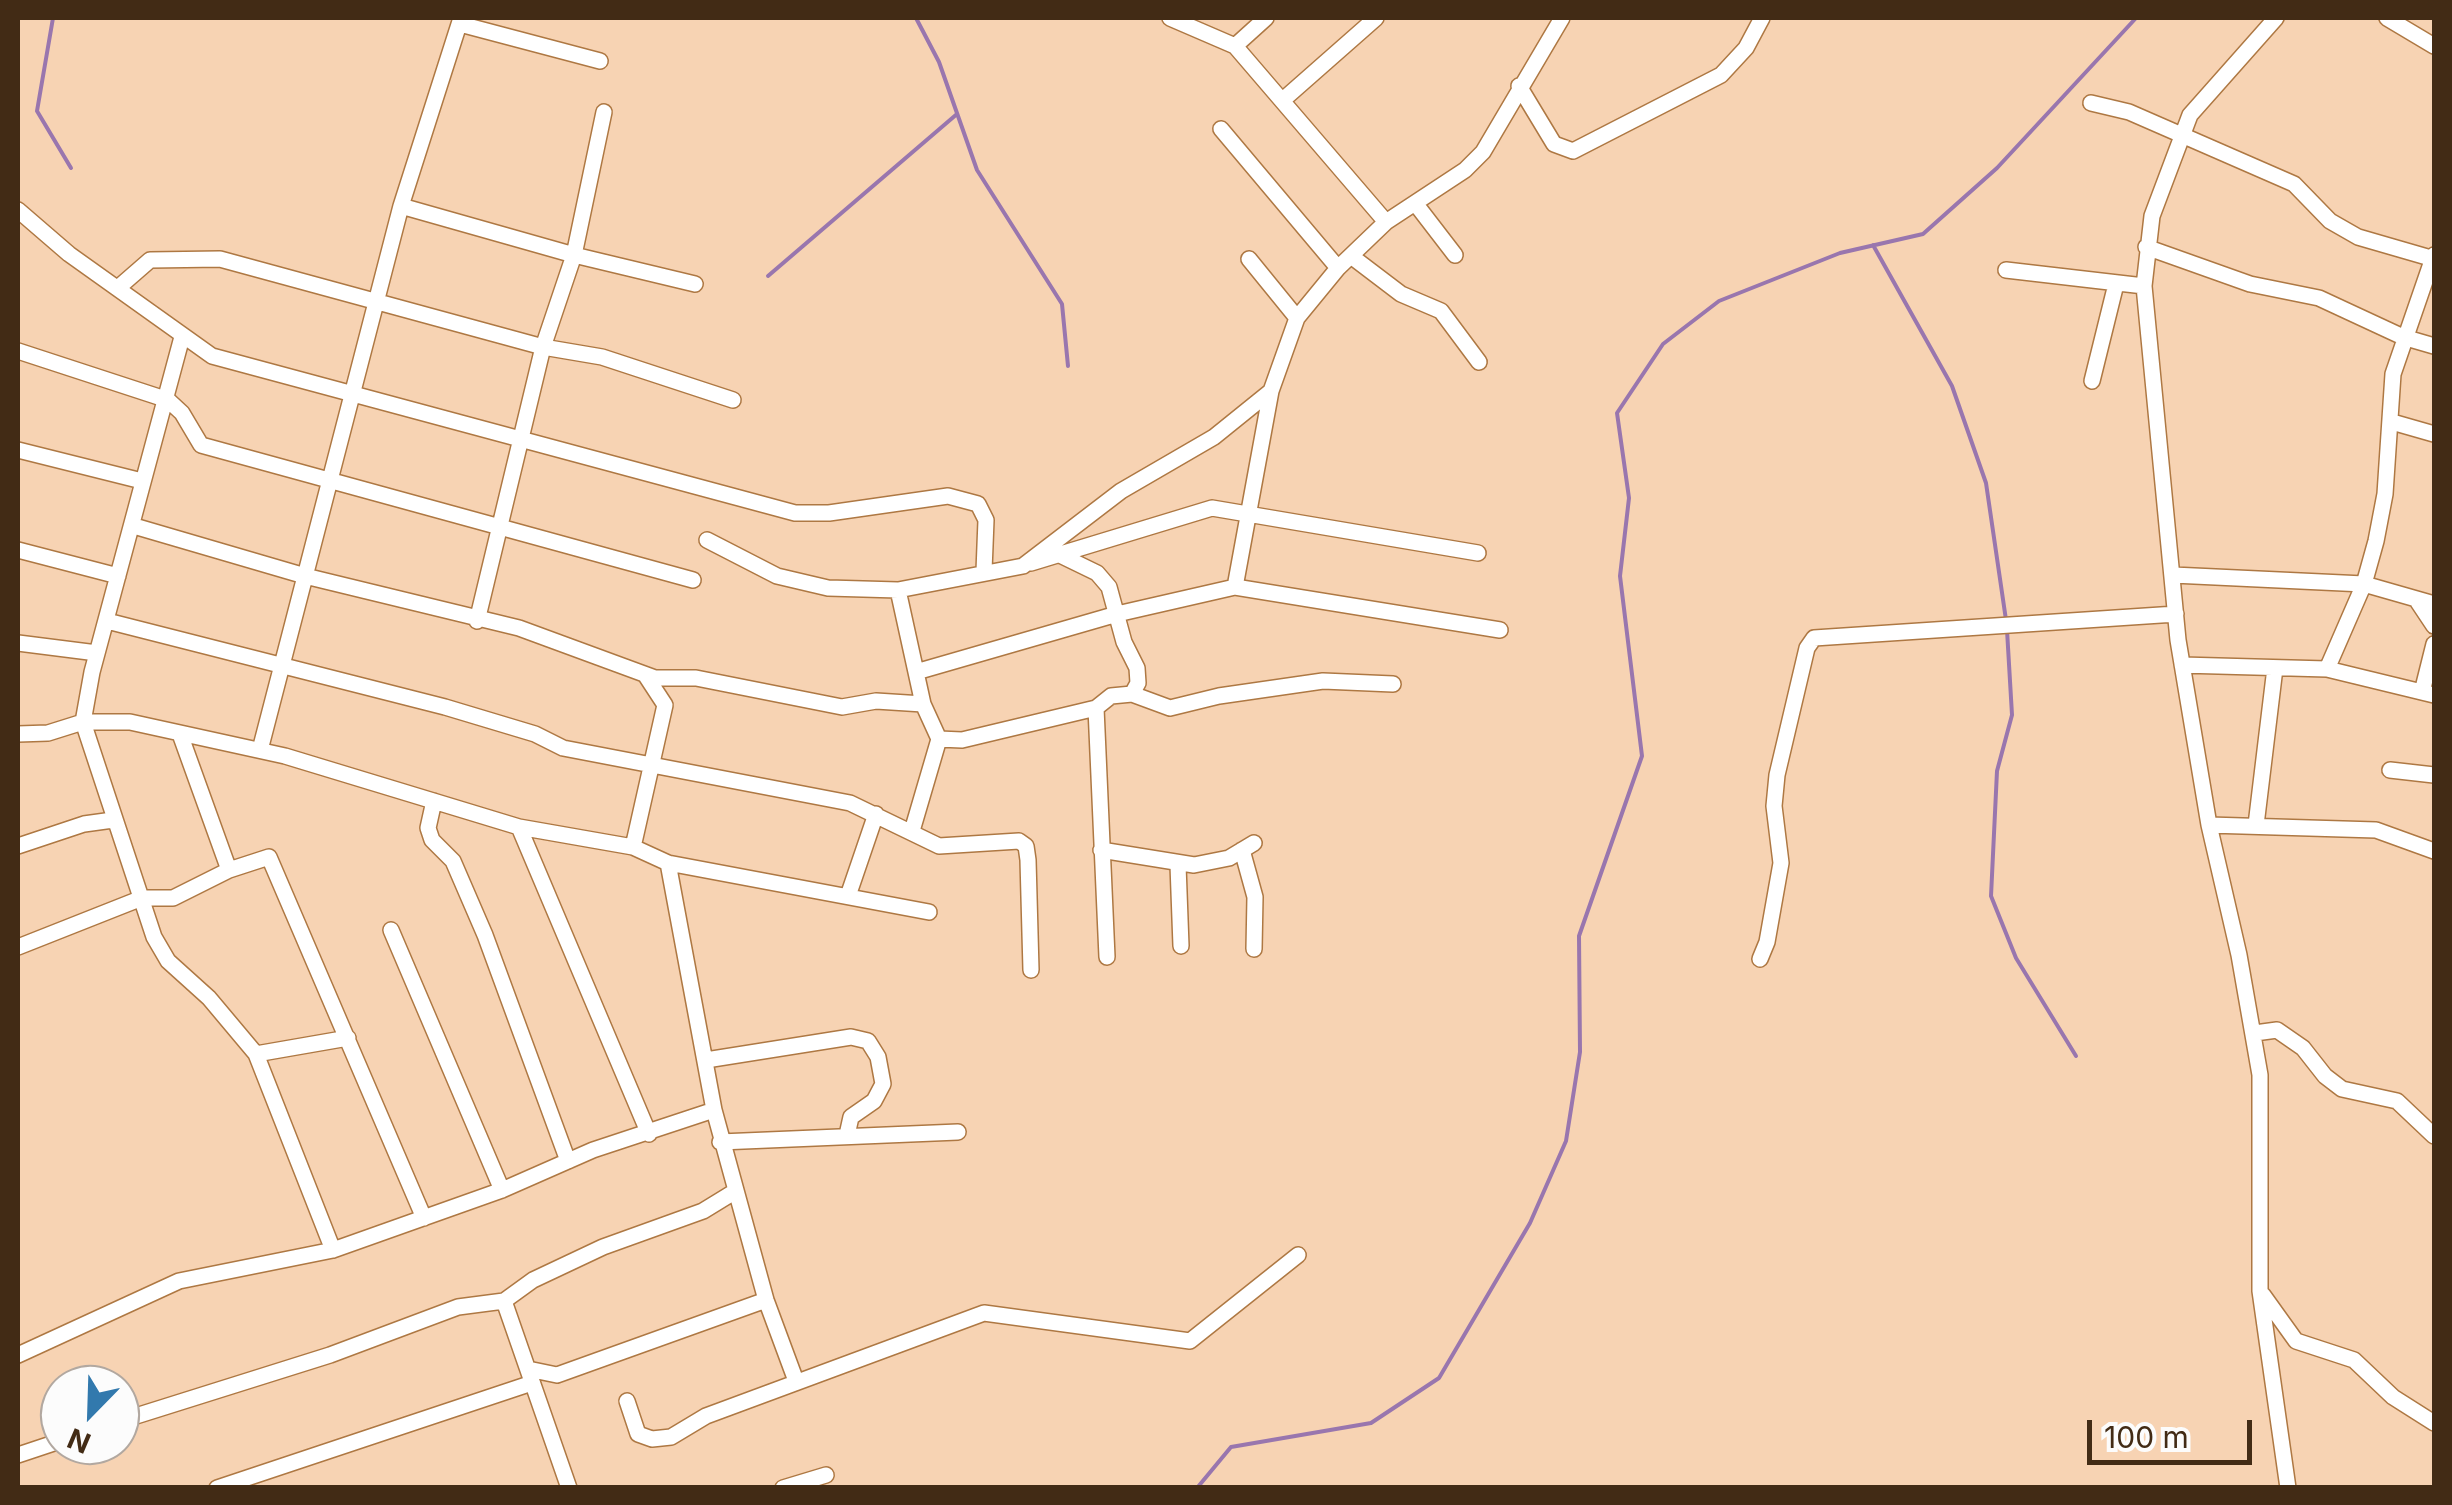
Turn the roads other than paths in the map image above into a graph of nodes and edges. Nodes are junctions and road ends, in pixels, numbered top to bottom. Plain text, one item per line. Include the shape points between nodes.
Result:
1 (1170, 18) edge
2 (1266, 18) edge
3 (1376, 18) edge
4 (1562, 18) edge
5 (1762, 18) edge
6 (2276, 18) edge
7 (2387, 18) edge
8 (461, 20) edge
9 (1235, 46) junction
10 (2434, 46) edge
11 (600, 61) dead end
12 (1519, 86) junction
13 (1284, 99) junction
14 (2091, 103) dead end
15 (604, 112) dead end
16 (1222, 129) dead end
17 (2182, 134) junction
18 (1416, 202) junction
19 (401, 206) junction
20 (18, 210) edge
21 (1386, 222) junction
22 (2146, 247) junction
23 (574, 255) junction
24 (1455, 255) dead end
25 (1351, 256) junction
26 (2434, 258) edge
27 (1249, 259) dead end
28 (1338, 268) junction
29 (2006, 270) dead end
30 (696, 284) dead end
31 (2116, 284) junction
32 (2144, 286) junction
33 (119, 287) junction
34 (377, 300) junction
35 (1296, 318) junction
36 (182, 337) junction
37 (2403, 337) junction
38 (543, 346) junction
39 (2434, 346) edge
40 (18, 351) edge
41 (1478, 362) dead end
42 (2092, 381) dead end
43 (1271, 391) junction
44 (354, 392) junction
45 (168, 400) junction
46 (733, 400) dead end
47 (2392, 422) junction
48 (2434, 434) edge
49 (524, 437) junction
50 (18, 450) edge
51 (142, 481) junction
52 (329, 482) junction
53 (1249, 513) junction
54 (134, 526) junction
55 (501, 530) junction
56 (706, 540) dead end
57 (18, 550) edge
58 (1478, 553) dead end
59 (1062, 556) junction
60 (1023, 566) junction
61 (984, 572) junction
62 (2173, 575) junction
63 (118, 576) junction
64 (306, 576) junction
65 (693, 580) dead end
66 (2364, 584) junction
67 (1235, 588) junction
68 (898, 590) junction
69 (2426, 603) edge
70 (1117, 614) junction
71 (2176, 614) junction
72 (107, 621) junction
73 (477, 621) junction
74 (2434, 626) edge
75 (1500, 630) dead end
76 (18, 643) edge
77 (2434, 644) edge
78 (97, 654) junction
79 (2182, 665) junction
80 (280, 667) junction
81 (2275, 668) junction
82 (2327, 669) junction
83 (916, 672) junction
84 (646, 676) junction
85 (1393, 684) dead end
86 (1132, 694) junction
87 (2428, 694) edge
88 (923, 704) junction
89 (1096, 708) junction
90 (83, 722) junction
91 (180, 734) junction
92 (22, 737) edge
93 (940, 739) junction
94 (260, 750) junction
95 (652, 764) junction
96 (2390, 770) dead end
97 (2434, 775) edge
98 (434, 801) junction
99 (876, 814) junction
100 (114, 820) junction
101 (2209, 825) junction
102 (2256, 825) junction
103 (519, 827) junction
104 (912, 831) junction
105 (18, 846) edge
106 (633, 846) junction
107 (1102, 850) junction
108 (2434, 851) edge
109 (668, 863) junction
110 (1178, 865) junction
111 (229, 870) junction
112 (848, 896) junction
113 (142, 898) junction
114 (929, 912) dead end
115 (391, 930) dead end
116 (1181, 946) dead end
117 (18, 947) edge
118 (1254, 950) dead end
119 (1106, 956) dead end
120 (1760, 959) dead end
121 (1031, 970) dead end
122 (2254, 1033) junction
123 (348, 1038) junction
124 (256, 1054) junction
125 (706, 1060) junction
126 (717, 1126) junction
127 (958, 1132) dead end
128 (648, 1134) junction
129 (847, 1135) junction
130 (2434, 1136) edge
131 (568, 1162) junction
132 (502, 1190) junction
133 (734, 1192) junction
134 (424, 1218) junction
135 (332, 1250) junction
136 (1298, 1254) dead end
137 (2260, 1292) junction
138 (766, 1300) junction
139 (504, 1301) junction
140 (18, 1355) edge
141 (530, 1376) junction
142 (796, 1381) junction
143 (627, 1401) dead end
144 (140, 1414) edge
145 (2434, 1423) edge
146 (826, 1475) dead end
147 (217, 1488) edge
148 (569, 1488) edge
149 (784, 1488) edge
150 (2288, 1488) edge

1 - 9 street
2 - 9 street
3 - 13 street
4 - 12 street
5 - 12 street via 1722,76 1573,150 1554,144
6 - 17 street via 2190,115
7 - 10 street
8 - 11 street
8 - 19 street
9 - 13 street
12 - 18 street via 1483,152
13 - 21 street
14 - 17 street
15 - 23 street
16 - 28 street
17 - 22 street
17 - 26 street via 2294,184 2330,221 2358,237
18 - 21 street
18 - 24 street
19 - 23 street
19 - 34 street
20 - 33 street
21 - 25 street
22 - 32 street
22 - 37 street via 2250,284 2320,298
23 - 30 street
23 - 38 street
25 - 28 street
25 - 41 street via 1401,294 1441,311
26 - 37 street
27 - 35 street
28 - 35 street
29 - 31 street
31 - 32 street
31 - 42 street
32 - 62 street
33 - 34 street via 150,260 184,256 220,259
33 - 36 street
34 - 38 street
34 - 44 street
35 - 43 street
36 - 44 street via 212,356
36 - 45 street
37 - 39 street
37 - 47 street via 2393,374
38 - 46 street via 602,356
38 - 49 street
40 - 45 street
43 - 53 street
43 - 60 street via 1214,438 1121,491
44 - 49 street
44 - 52 street
45 - 51 street
45 - 52 street via 201,444
47 - 48 street
47 - 66 street via 2385,494
49 - 55 street
49 - 61 street via 796,513 948,496 978,504 986,520
50 - 51 street
51 - 54 street
52 - 55 street
52 - 64 street
53 - 58 street
53 - 59 street via 1201,510
53 - 67 street
54 - 63 street
54 - 64 street
55 - 65 street
55 - 73 street
56 - 68 street via 804,585
57 - 63 street
59 - 60 street
59 - 70 street via 1104,579
60 - 61 street
61 - 68 street
62 - 66 street
62 - 71 street
63 - 72 street
64 - 73 street
64 - 80 street
66 - 69 street
66 - 82 street
67 - 70 street
67 - 75 street
68 - 83 street
69 - 74 street
70 - 83 street
70 - 86 street via 1139,677
71 - 79 street
71 - 120 street via 1814,638 1778,776 1774,806 1782,863
72 - 78 street
72 - 80 street
73 - 84 street via 519,628
76 - 78 street
77 - 87 street
78 - 90 street
79 - 81 street
79 - 101 street
80 - 94 street
80 - 95 street via 445,707 563,748
81 - 82 street
81 - 102 street
82 - 87 street
83 - 88 street
84 - 88 street via 696,678 842,707
84 - 95 street via 665,705
85 - 86 street via 1324,681 1170,708
86 - 89 street via 1111,696
88 - 93 street
89 - 93 street via 962,740
89 - 107 street
90 - 91 street via 130,722
90 - 92 street
90 - 100 street
91 - 94 street
91 - 111 street
93 - 104 street
94 - 98 street
95 - 99 street via 850,803
95 - 106 street
96 - 97 street
98 - 103 street
98 - 131 street via 432,840 453,861 485,934
99 - 104 street
99 - 112 street
100 - 105 street
100 - 113 street
101 - 102 street
101 - 122 street
102 - 108 street via 2376,830
103 - 106 street
103 - 128 street
104 - 121 street via 939,846 1019,840 1026,846
106 - 109 street
107 - 110 street
107 - 119 street
109 - 112 street
109 - 125 street
110 - 116 street
110 - 118 street via 1211,863 1248,847
111 - 113 street via 174,898
111 - 123 street via 269,858
112 - 114 street
113 - 117 street
113 - 124 street via 168,961
115 - 132 street
122 - 130 street via 2276,1030 2303,1048 2324,1076 2342,1088 2397,1101
122 - 137 street via 2263,1112
123 - 124 street
123 - 134 street
124 - 135 street
125 - 126 street
125 - 129 street via 851,1037 868,1042 883,1084 874,1101 850,1117
126 - 128 street via 693,1118
126 - 129 street
126 - 133 street
127 - 129 street
128 - 131 street
131 - 132 street
132 - 134 street
133 - 138 street
133 - 139 street via 603,1246
134 - 135 street
135 - 140 street via 179,1281
136 - 142 street via 1190,1341 984,1312
137 - 145 street via 2296,1341 2354,1360
137 - 150 street
138 - 141 street via 557,1375
138 - 142 street
139 - 141 street
139 - 144 street via 458,1307
141 - 147 street
141 - 148 street
142 - 143 street via 671,1437 638,1434
146 - 149 street

